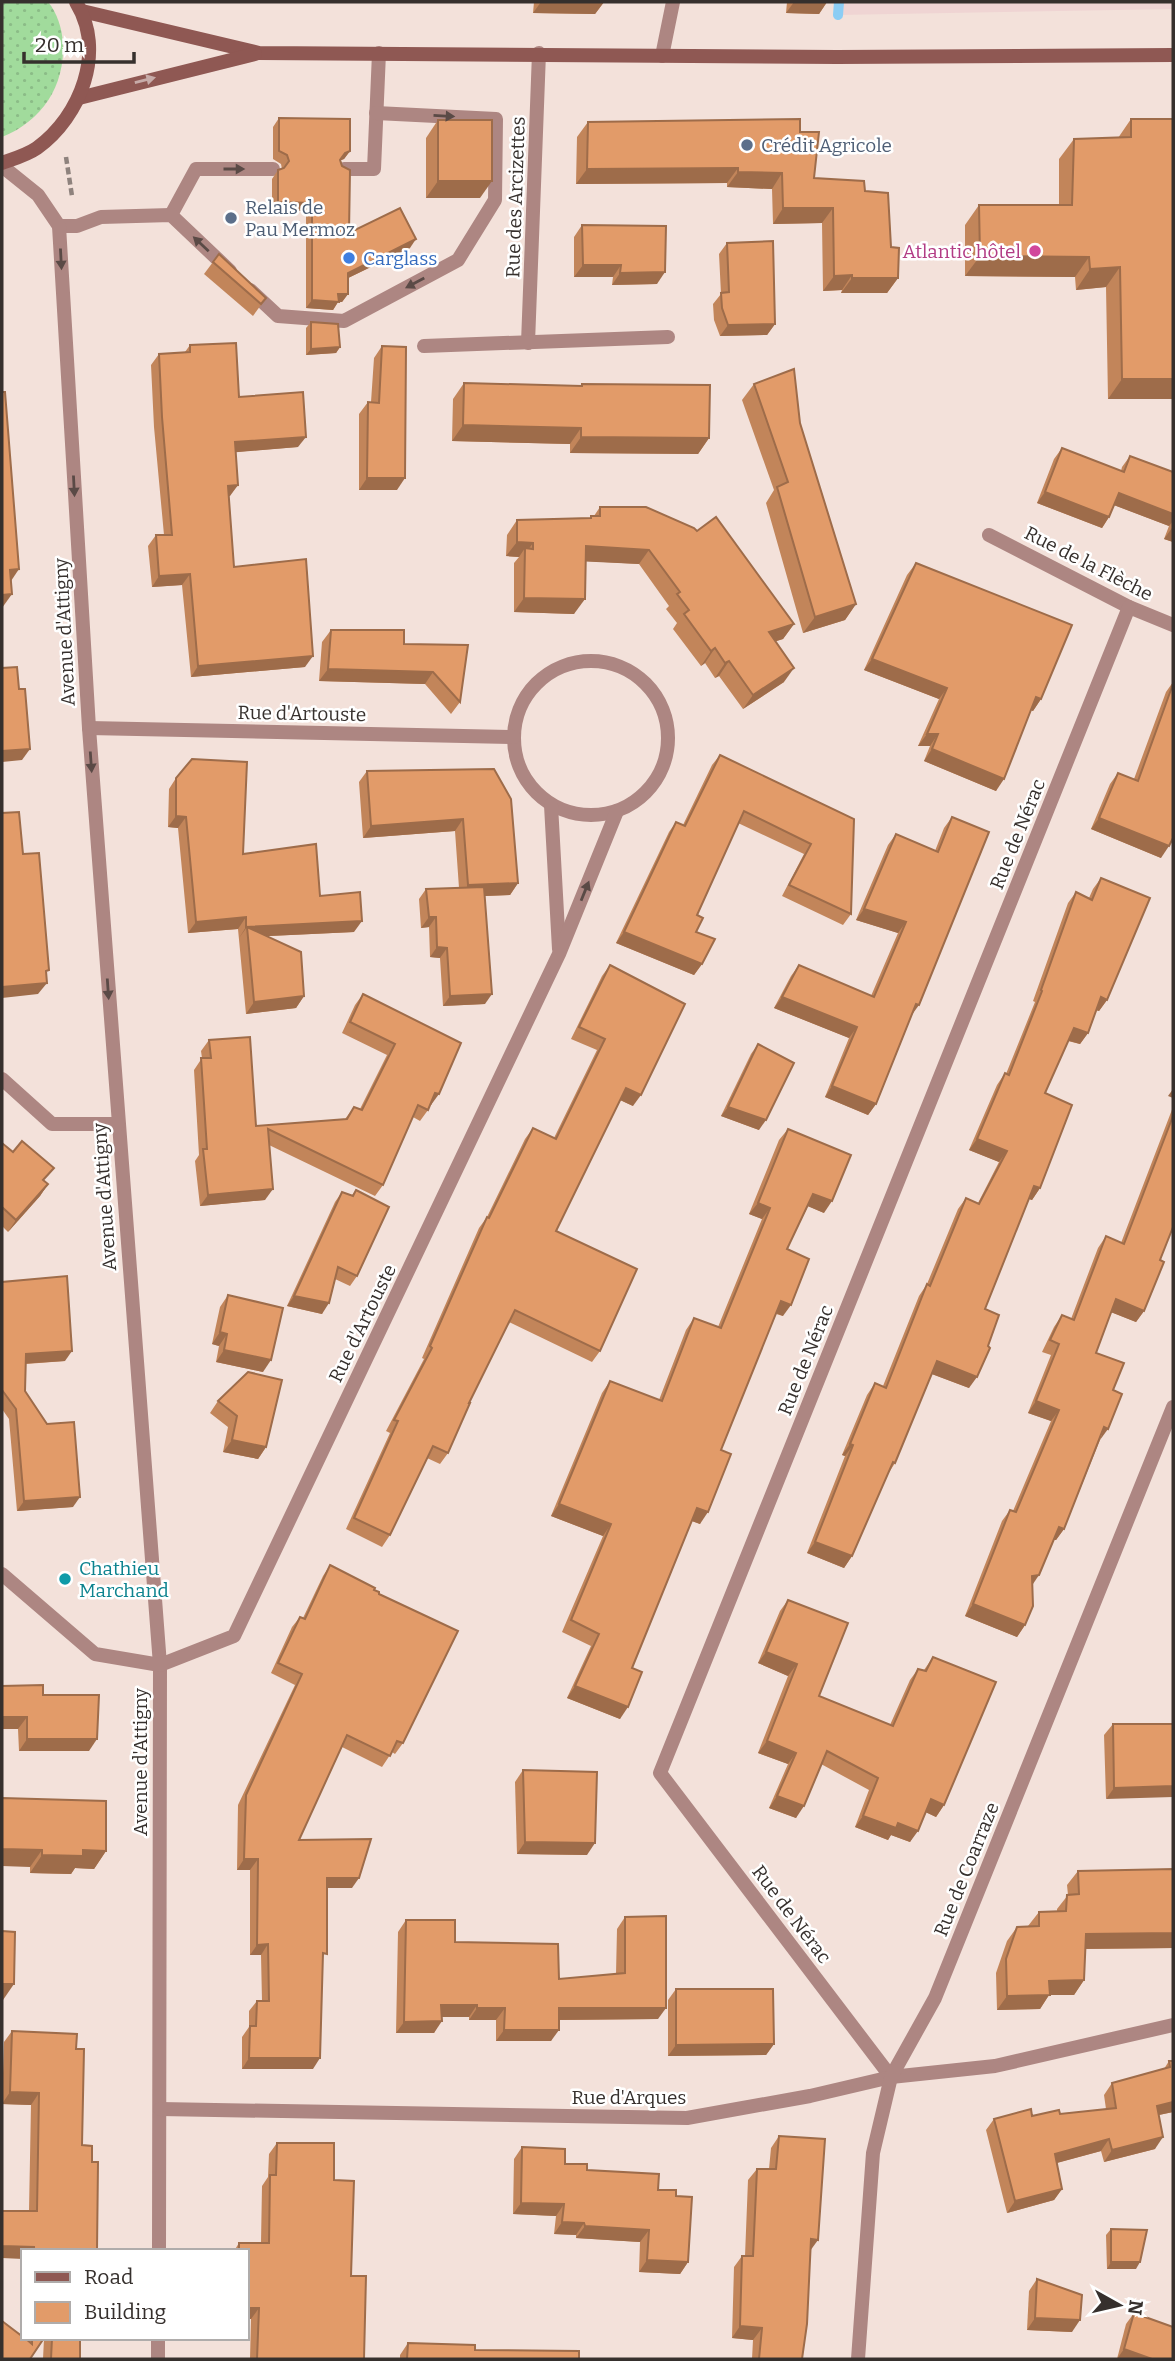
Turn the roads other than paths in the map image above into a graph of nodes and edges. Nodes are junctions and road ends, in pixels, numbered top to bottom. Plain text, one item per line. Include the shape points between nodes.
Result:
1 (673, 2) edge
2 (79, 6) edge
3 (259, 53) junction
4 (379, 53) junction
5 (539, 53) junction
6 (1173, 55) edge
7 (662, 56) junction
8 (79, 97) junction
9 (376, 113) junction
10 (2, 164) edge
11 (272, 169) dead end
12 (344, 169) edge
13 (171, 215) junction
14 (59, 226) junction
15 (667, 337) dead end
16 (528, 343) junction
17 (424, 346) dead end
18 (989, 535) dead end
19 (1129, 607) junction
20 (1173, 625) edge
21 (89, 728) junction
22 (514, 737) junction
23 (551, 805) junction
24 (618, 811) junction
25 (559, 954) junction
26 (2, 1079) edge
27 (118, 1124) junction
28 (1173, 1407) edge
29 (2, 1574) edge
30 (160, 1665) junction
31 (1173, 2025) edge
32 (891, 2077) junction
33 (160, 2109) junction
34 (159, 2249) edge
35 (158, 2340) edge
36 (158, 2359) edge
37 (858, 2359) edge

1 - 7 street
2 - 3 main road
2 - 8 main road via 88,40 88,69
3 - 4 main road
8 -> 3 main road
4 - 5 main road
4 - 9 street
5 - 7 main road
5 - 16 street, Rue des Arcizettes
6 - 7 main road
8 - 10 main road via 61,127 35,150
9 - 12 street via 374,169
9 -> 13 street via 496,119 495,200 458,260 344,321 278,316
10 - 14 street via 38,195
13 -> 11 street via 196,169
13 - 14 street via 101,218
14 -> 21 street, Avenue d'Attigny
15 - 16 street
16 - 17 street
18 - 19 street, Rue de la Flèche
19 - 20 street, Rue de la Flèche
19 - 32 street, Rue de Nérac via 660,1773
21 - 22 street, Rue d'Artouste
21 -> 27 street, Avenue d'Attigny
22 - 23 street via 518,763 531,787
22 - 24 street via 519,711 532,689 551,672 575,663 601,661 625,669 646,684 662,705 667,755 657,779 640,798
23 - 24 street via 572,814
23 - 25 street, Rue d'Artouste
25 -> 24 street, Rue d'Artouste
25 - 30 street, Rue d'Artouste via 234,1636
26 - 27 street via 52,1124
27 - 30 street, Avenue d'Attigny
28 - 32 street, Rue de Coarraze via 935,1998
29 - 30 street via 95,1654
30 - 33 street, Avenue d'Attigny
31 - 32 street, Rue d'Arques via 995,2066
32 - 33 street, Rue d'Arques via 688,2118
32 - 37 street, Rue de Coarraze via 873,2154
33 - 34 street, Avenue d'Attigny
35 - 36 street

